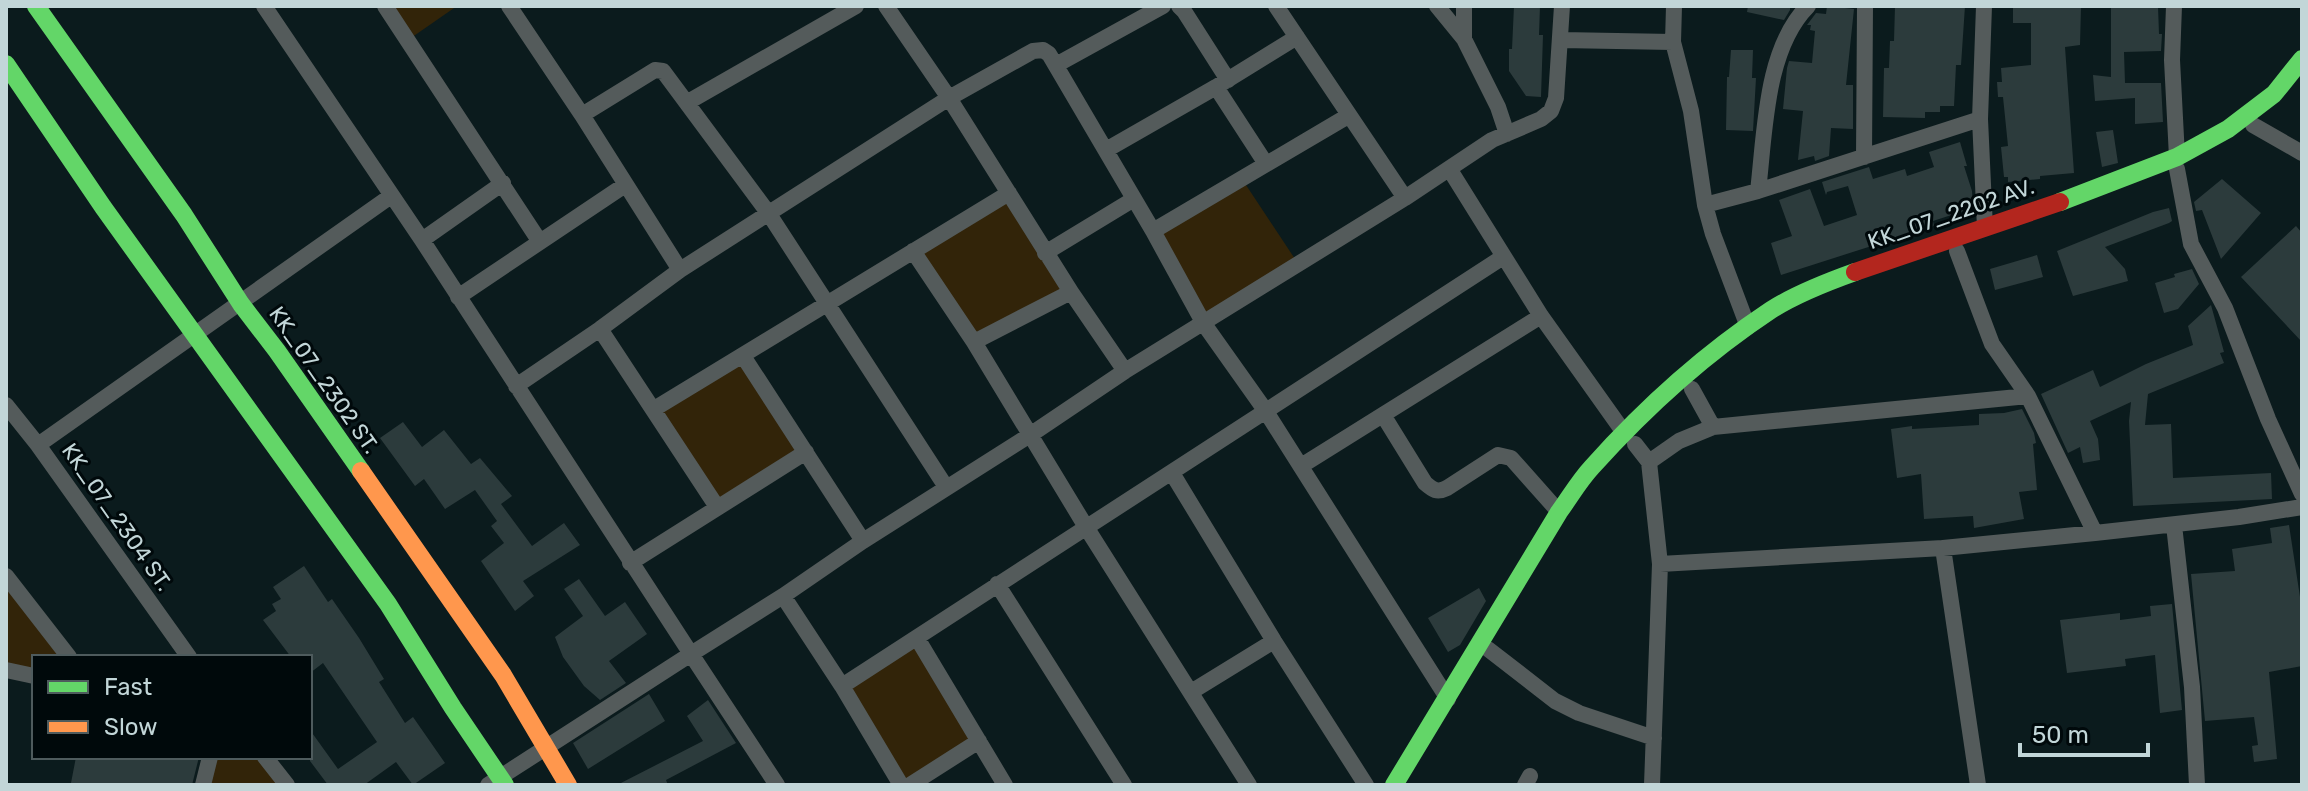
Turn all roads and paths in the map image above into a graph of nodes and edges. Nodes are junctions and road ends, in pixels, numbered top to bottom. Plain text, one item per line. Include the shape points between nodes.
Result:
1 (36, 6) edge
2 (264, 6) edge
3 (385, 6) edge
4 (509, 6) edge
5 (856, 6) edge
6 (886, 6) edge
7 (1163, 6) edge
8 (1179, 6) edge
9 (1276, 6) edge
10 (1437, 6) edge
11 (1464, 6) edge
12 (1562, 6) edge
13 (1674, 6) edge
14 (1808, 6) edge
15 (1865, 6) edge
16 (1984, 6) edge
17 (2174, 6) edge
18 (1297, 37) junction
19 (1464, 39) junction
20 (1561, 40) junction
21 (1673, 42) junction
22 (2302, 59) edge
23 (6, 64) edge
24 (1056, 65) junction
25 (2302, 71) edge
26 (1222, 84) junction
27 (949, 98) junction
28 (688, 102) junction
29 (582, 115) junction
30 (1348, 116) junction
31 (1980, 119) junction
32 (2253, 125) junction
33 (1507, 134) junction
34 (1106, 150) junction
35 (2302, 153) edge
36 (1864, 157) junction
37 (2177, 163) junction
38 (1266, 164) junction
39 (1450, 170) junction
40 (503, 183) junction
41 (625, 185) junction
42 (1758, 191) junction
43 (1009, 193) junction
44 (391, 196) junction
45 (1405, 198) junction
46 (1134, 199) junction
47 (1705, 205) junction
48 (769, 214) junction
49 (1985, 228) junction
50 (1153, 231) junction
51 (422, 240) junction
52 (540, 242) junction
53 (913, 251) junction
54 (1957, 251) junction
55 (1045, 253) junction
56 (1503, 257) junction
57 (680, 270) junction
58 (1071, 292) junction
59 (458, 297) junction
60 (828, 303) junction
61 (241, 304) junction
62 (1541, 316) junction
63 (1204, 324) junction
64 (1748, 327) junction
65 (600, 329) junction
66 (196, 335) junction
67 (974, 342) junction
68 (743, 356) junction
69 (1125, 371) junction
70 (516, 386) junction
71 (1692, 389) junction
72 (2028, 396) junction
73 (6, 405) edge
74 (654, 409) junction
75 (1265, 410) junction
76 (1383, 415) junction
77 (1713, 427) junction
78 (1030, 435) junction
79 (1630, 439) junction
80 (38, 445) junction
81 (806, 452) junction
82 (1649, 462) junction
83 (1301, 466) junction
84 (1172, 473) junction
85 (946, 487) junction
86 (2302, 494) edge
87 (717, 507) junction
88 (2302, 507) edge
89 (1559, 512) junction
90 (2174, 525) junction
91 (1086, 527) junction
92 (2095, 533) junction
93 (863, 541) junction
94 (1943, 548) junction
95 (630, 563) junction
96 (1660, 564) junction
97 (6, 576) edge
98 (997, 584) junction
99 (783, 596) junction
100 (917, 638) junction
101 (1274, 641) junction
102 (1488, 649) junction
103 (691, 654) junction
104 (67, 655) edge
105 (188, 655) edge
106 (6, 670) edge
107 (32, 676) edge
108 (842, 686) junction
109 (1191, 692) junction
110 (1448, 699) junction
111 (1654, 738) junction
112 (979, 741) junction
113 (545, 747) junction
114 (210, 759) edge
115 (267, 759) edge
116 (498, 782) edge
117 (203, 785) edge
118 (287, 785) edge
119 (568, 785) edge
120 (777, 785) edge
121 (901, 785) edge
122 (910, 785) edge
123 (1005, 785) edge
124 (1124, 785) edge
125 (1249, 785) edge
126 (1366, 785) edge
127 (1394, 785) edge
128 (1407, 785) edge
129 (1652, 785) edge
130 (1978, 785) edge
131 (2197, 785) edge

1 - 61 main road, KK_07_2302 ST.
2 - 44 street
3 - 40 street
4 - 29 street
5 - 28 street
6 - 27 street
7 - 24 street
8 - 26 street
9 - 18 street
10 - 19 street
11 - 19 street
12 - 20 street
13 - 21 street
14 - 42 street via 1795,22 1773,74
15 - 36 street
16 - 31 street
17 - 37 street
18 - 26 street
18 - 30 street
19 - 33 street
20 - 21 street
20 - 33 street via 1551,111
21 - 47 street via 1691,111
22 - 37 main road, KK_07_2202 AV. via 2274,94
23 - 66 main road
24 - 27 street via 1043,50 1033,51
24 - 34 street
25 - 32 main road
26 - 34 street
26 - 38 street
27 - 43 street
27 - 48 street
28 - 29 street via 663,71 655,70
28 - 48 street
29 - 41 street
30 - 38 street
30 - 45 street
31 - 36 street
31 - 49 street
32 - 35 street
32 - 37 main road
33 - 39 street
34 - 46 street
36 - 42 street
37 - 49 main road, KK_07_2202 AV.
37 - 54 main road via 2070,211
37 - 86 street via 2191,244 2225,308
38 - 50 street
39 - 45 street
39 - 56 street
40 - 51 street
40 - 52 street
41 - 52 street
41 - 57 street
42 - 47 street
43 - 53 street
43 - 55 street
44 - 51 street
44 - 61 street
45 - 63 street
46 - 50 street
46 - 55 street
47 - 64 street
48 - 57 street
48 - 60 street
49 - 64 main road, KK_07_2202 AV. via 1835,279
50 - 63 street
51 - 59 street
52 - 59 street
53 - 60 street
53 - 67 street
54 - 71 main road via 1835,295 1779,322
54 - 72 street via 1992,344
55 - 58 street
56 - 62 street
56 - 75 street
57 - 65 street
58 - 67 street
58 - 69 street
59 - 70 street
60 - 68 street
60 - 85 street
61 - 66 street
61 - 113 main road, KK_07_2302 ST. via 503,675
62 - 76 street
62 - 79 street
63 - 69 street
63 - 75 street
64 - 79 main road, KK_07_2202 AV. via 1678,384
65 - 70 street
65 - 74 street
66 - 80 street
66 - 116 main road via 388,604
67 - 78 street
68 - 74 street
68 - 81 street
69 - 78 street
70 - 95 street
71 - 77 street
71 - 79 main road
72 - 77 street
72 - 92 street
73 - 80 street, KK_07_2304 ST.
74 - 87 street
75 - 83 street
75 - 84 street
76 - 83 street
76 - 89 street via 1434,491 1504,455
77 - 82 street via 1679,441
78 - 85 street
78 - 91 street
79 - 82 street
79 - 89 main road via 1590,469
79 - 102 main road via 1537,567
80 - 105 street, KK_07_2304 ST.
81 - 87 street
81 - 93 street
82 - 96 street
83 - 110 street
84 - 91 street
84 - 101 street
85 - 93 street
87 - 95 street
88 - 90 street
89 - 110 main road
90 - 92 street
90 - 131 street
91 - 98 street
91 - 109 street
92 - 94 street
93 - 99 street
94 - 96 street
94 - 130 street
95 - 103 street
96 - 111 street
97 - 104 street
98 - 100 street
98 - 124 street
99 - 103 street
99 - 108 street
100 - 108 street
100 - 112 street
101 - 109 street
101 - 126 street
102 - 111 street via 1555,701
102 - 128 main road
103 - 113 street
103 - 120 street
106 - 107 street
108 - 121 street
109 - 125 street
110 - 127 main road
111 - 129 street
112 - 122 street
112 - 123 street
113 - 116 street
113 - 119 main road, KK_07_2302 ST.
114 - 117 street
115 - 118 street

